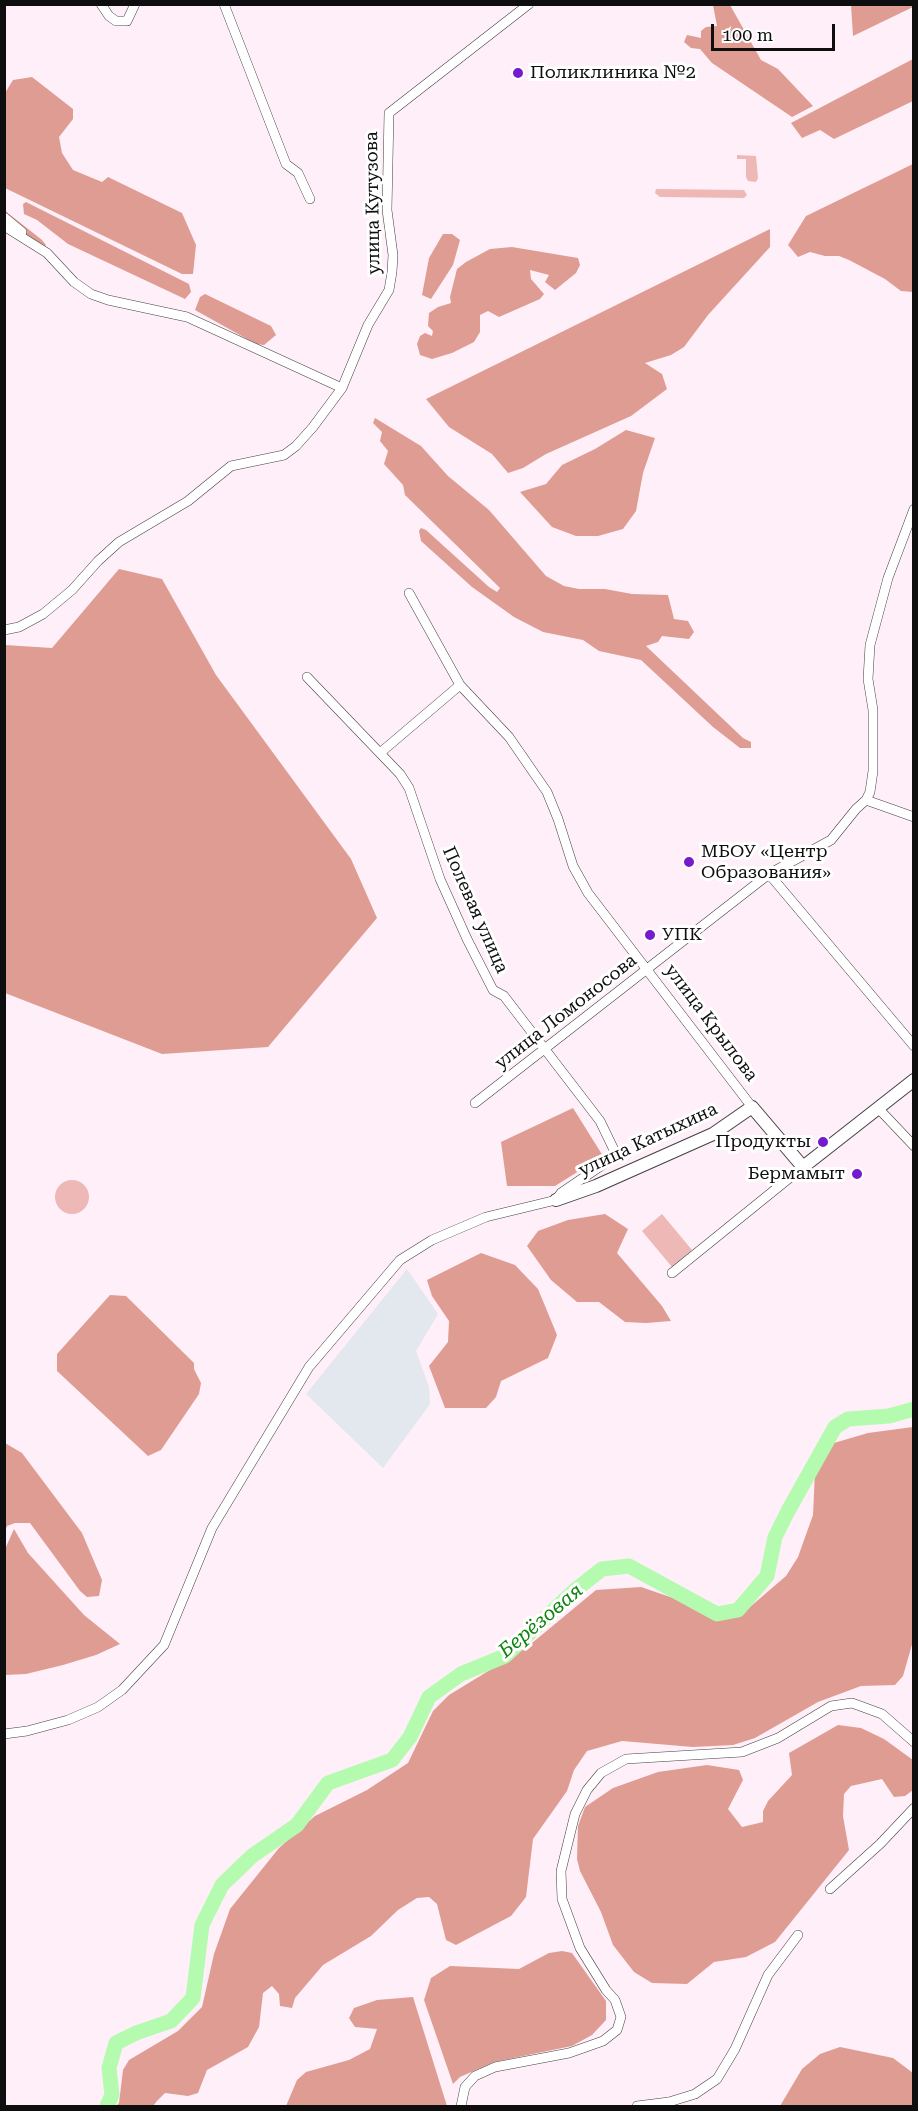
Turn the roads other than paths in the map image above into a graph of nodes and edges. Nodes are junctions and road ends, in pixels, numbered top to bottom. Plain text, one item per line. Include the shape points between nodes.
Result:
1 (101, 4) edge
2 (135, 4) edge
3 (224, 4) edge
4 (529, 4) edge
5 (310, 198) dead end
6 (4, 217) edge
7 (4, 226) edge
8 (47, 253) junction
9 (342, 388) junction
10 (914, 509) edge
11 (409, 593) dead end
12 (4, 630) edge
13 (307, 677) dead end
14 (460, 685) junction
15 (380, 753) junction
16 (866, 800) junction
17 (914, 817) edge
18 (769, 874) junction
19 (648, 970) junction
20 (914, 1046) edge
21 (545, 1050) junction
22 (914, 1080) edge
23 (475, 1102) dead end
24 (752, 1107) junction
25 (878, 1108) junction
26 (914, 1146) edge
27 (803, 1167) junction
28 (556, 1200) junction
29 (672, 1273) dead end
30 (4, 1734) edge
31 (914, 1742) edge
32 (914, 1808) edge
33 (830, 1890) dead end
34 (798, 1935) dead end
35 (461, 2106) edge
36 (637, 2106) edge

1 - 2 street via 116,21 127,21
3 - 5 street via 286,164 298,173
4 - 9 street, улица Кутузова via 389,113 389,290 368,325
6 - 8 street
7 - 8 street
8 - 9 street via 91,294 187,317
9 - 12 street via 313,427 284,455 231,466 188,501 119,542 43,614
10 - 16 street, улица Ломоносова via 888,578 870,645 873,771
11 - 14 street, улица Крылова
13 - 15 street, Полевая улица
14 - 15 street
14 - 19 street, улица Крылова via 509,737 533,770 547,792 583,884
15 - 21 street, Полевая улица via 409,788 440,879 493,990 504,996
16 - 17 street
16 - 18 street, улица Ломоносова via 831,840
18 - 19 street, улица Ломоносова
18 - 20 street
19 - 21 street, улица Ломоносова
19 - 24 street, улица Крылова
21 - 23 street, улица Ломоносова
21 - 28 street, Полевая улица via 600,1121 615,1152
22 - 25 street
24 - 27 street, улица Крылова
24 - 28 street, улица Катыхина via 713,1134
25 - 26 street
25 - 27 street
27 - 29 street
28 - 30 street via 486,1217 432,1240 400,1260 309,1367 215,1522 164,1645 122,1690 98,1707 68,1720
31 - 35 street via 882,1714 852,1703 831,1706 778,1738 742,1752 626,1759 602,1773 587,1790 575,1814 561,1870 562,1899 580,1948 615,2000 621,2017 617,2030 603,2041 569,2053 495,2067 475,2076 465,2087
32 - 33 street
34 - 36 street via 768,1975 717,2079 695,2094

